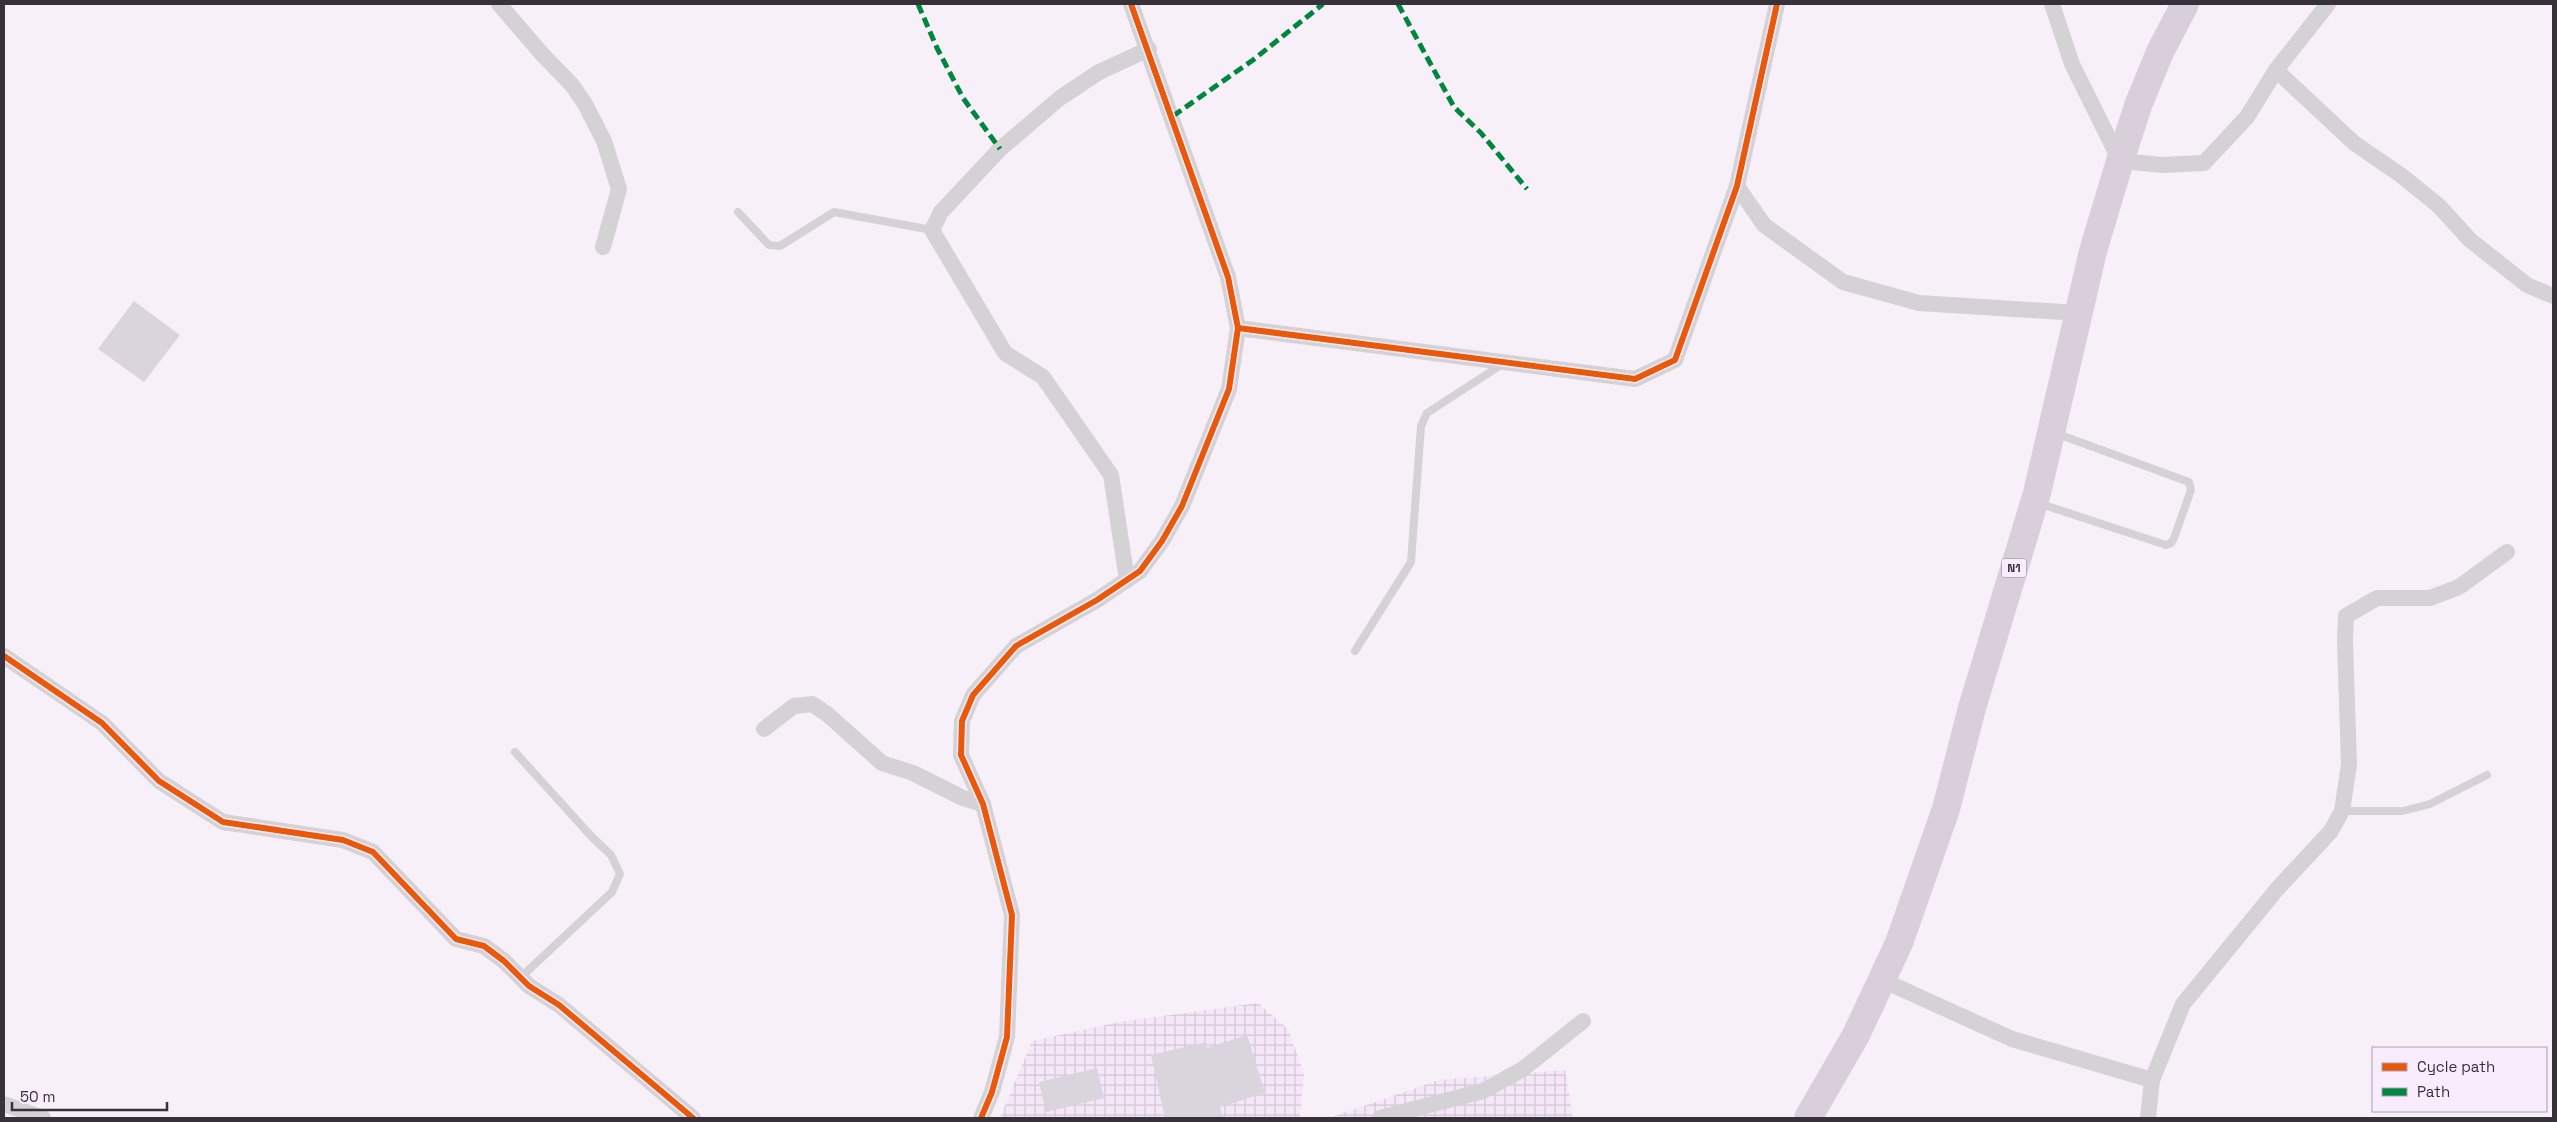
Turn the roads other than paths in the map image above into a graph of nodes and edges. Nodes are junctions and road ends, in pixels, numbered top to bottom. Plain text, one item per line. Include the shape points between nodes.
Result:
1 (499, 4) edge
2 (1131, 4) edge
3 (1777, 4) edge
4 (2052, 4) edge
5 (2185, 4) edge
6 (2328, 4) edge
7 (1149, 48) junction
8 (2276, 70) junction
9 (2120, 161) junction
10 (1737, 186) junction
11 (738, 212) dead end
12 (932, 230) junction
13 (603, 247) dead end
14 (2553, 296) edge
15 (2078, 314) junction
16 (1238, 328) junction
17 (1505, 362) junction
18 (2051, 432) junction
19 (2034, 501) junction
20 (2507, 552) dead end
21 (1127, 580) junction
22 (1355, 651) dead end
23 (4, 656) edge
24 (764, 729) dead end
25 (515, 752) dead end
26 (2487, 775) dead end
27 (984, 804) junction
28 (2342, 811) junction
29 (521, 977) junction
30 (1882, 980) junction
31 (1582, 1020) dead end
32 (2152, 1080) junction
33 (4, 1104) edge
34 (43, 1118) edge
35 (692, 1118) edge
36 (981, 1118) edge
37 (1380, 1118) edge
38 (1808, 1118) edge
39 (2148, 1118) edge

1 - 13 street via 572,84 604,141 620,189
2 - 7 street
3 - 10 street
4 - 9 street via 2072,64
5 - 9 highway, N1 via 2160,52
6 - 8 street
7 - 12 street via 1099,72 1060,98 1000,149 941,212
7 - 16 street via 1228,277
8 - 9 street via 2247,117 2204,163 2163,165
8 - 14 street via 2354,143 2439,206 2470,240 2527,285
9 - 15 highway, N1
10 - 15 street via 1764,225 1843,282 1919,303
10 - 17 street via 1675,360 1635,378
11 - 12 lane via 769,245 780,246 834,212
12 - 21 street via 1005,353 1043,378 1111,475
15 - 18 highway, N1
16 - 17 street
16 - 21 street via 1229,389 1182,506 1140,571
17 - 22 lane via 1427,413 1421,426 1411,562
18 - 19 highway, N1
18 - 19 lane via 2189,482 2192,490 2174,538 2166,545
19 - 30 highway, N1 via 1972,708 1946,810 1899,943
20 - 28 street via 2459,587 2430,598 2377,598 2346,616 2349,764
21 - 27 street via 1016,646 973,695 962,721 961,754
23 - 29 street via 102,723 159,781 223,822 343,840 373,852 456,939 484,946
24 - 27 street via 794,706 812,704 882,763
25 - 29 lane via 611,855 620,874 612,892
26 - 28 lane via 2430,804 2412,809
27 - 36 street via 1012,915 1007,1037 992,1092
28 - 32 street via 2331,831 2272,895 2183,1004
29 - 35 street via 559,1005
30 - 32 street via 2012,1039
30 - 38 highway, N1 via 1856,1035
31 - 37 street via 1523,1069 1483,1091
32 - 39 street
33 - 34 street

